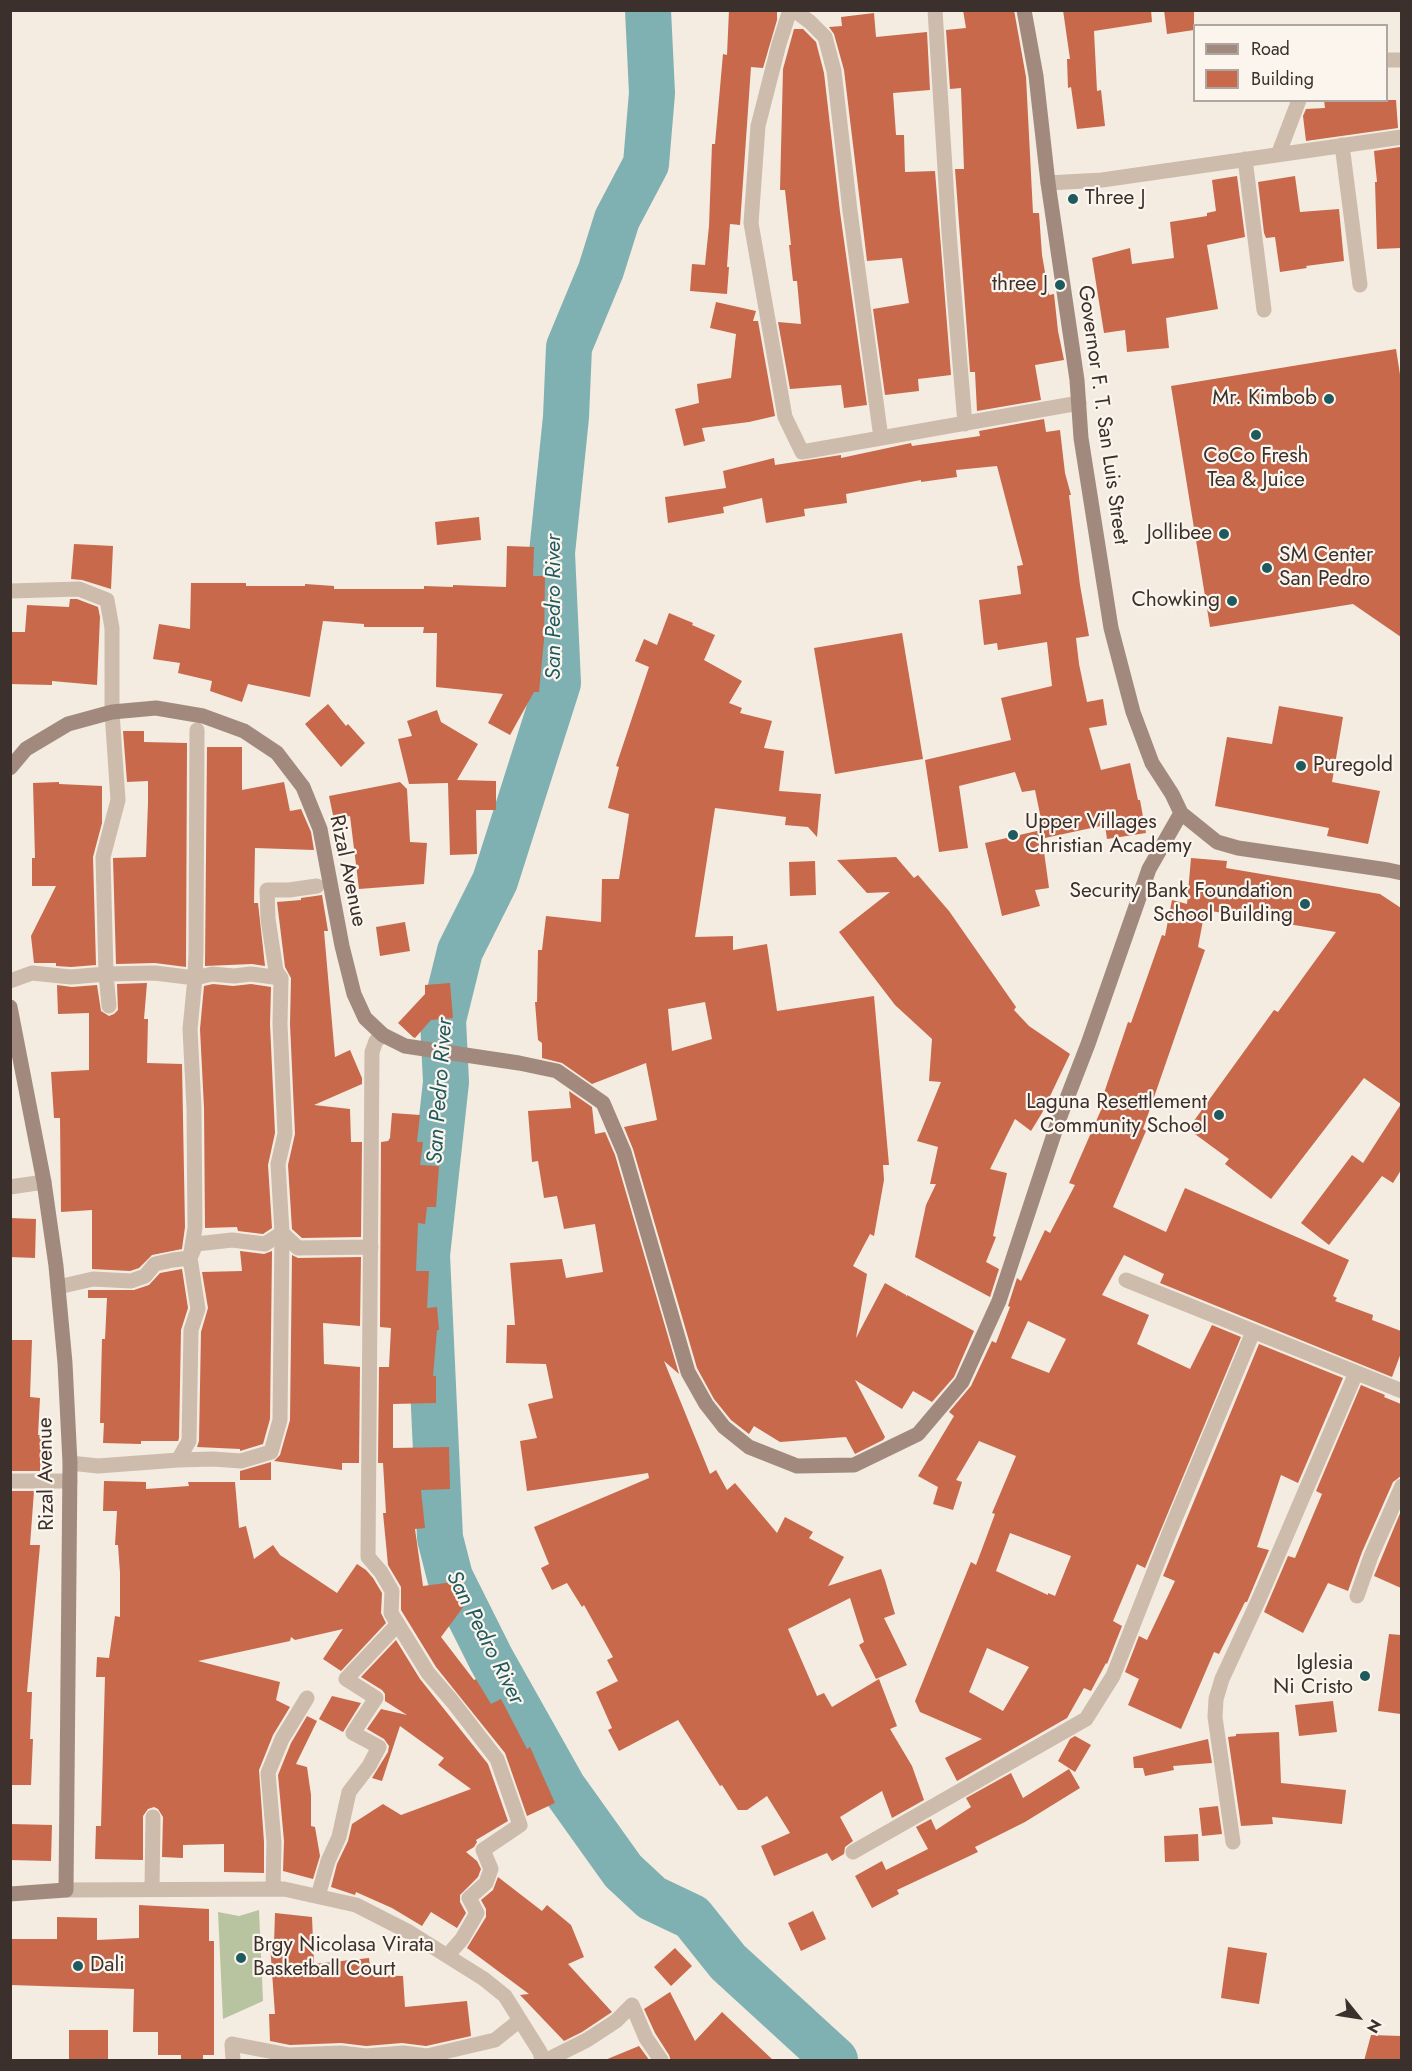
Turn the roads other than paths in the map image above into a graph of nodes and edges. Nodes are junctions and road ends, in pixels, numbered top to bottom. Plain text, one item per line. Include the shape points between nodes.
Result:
1 (792, 10) edge
2 (935, 10) edge
3 (1024, 10) edge
4 (1298, 102) edge
5 (1401, 137) edge
6 (1342, 145) junction
7 (1278, 155) junction
8 (1245, 159) junction
9 (1048, 183) junction
10 (1360, 285) dead end
11 (1264, 310) dead end
12 (1079, 403) junction
13 (965, 424) junction
14 (881, 438) junction
15 (10, 591) edge
16 (112, 712) junction
17 (197, 730) dead end
18 (10, 768) edge
19 (1181, 813) junction
20 (1401, 873) edge
21 (317, 886) dead end
22 (106, 974) junction
23 (195, 978) junction
24 (280, 978) junction
25 (10, 981) edge
26 (109, 1006) dead end
27 (10, 1007) edge
28 (384, 1035) junction
29 (44, 1182) junction
30 (10, 1187) edge
31 (282, 1233) junction
32 (371, 1246) junction
33 (190, 1258) junction
34 (1126, 1280) dead end
35 (58, 1287) junction
36 (1253, 1332) junction
37 (1356, 1373) junction
38 (1401, 1391) edge
39 (178, 1460) junction
40 (70, 1463) junction
41 (10, 1481) edge
42 (70, 1481) junction
43 (1401, 1486) edge
44 (1357, 1596) dead end
45 (398, 1624) junction
46 (307, 1698) dead end
47 (153, 1817) dead end
48 (1233, 1842) dead end
49 (853, 1852) dead end
50 (152, 1889) junction
51 (273, 1889) junction
52 (66, 1890) junction
53 (10, 1894) edge
54 (318, 1896) junction
55 (447, 1956) junction
56 (520, 2020) junction
57 (232, 2061) edge
58 (542, 2061) edge
59 (547, 2061) edge
60 (661, 2061) edge

1 - 14 street via 825,37 834,71
1 - 14 street via 758,126 751,223 785,417 802,452
2 - 13 street
3 - 9 main road, Governor F. T. San Luis Street
4 - 7 street
5 - 6 street
6 - 7 street
6 - 10 street
7 - 8 street
8 - 9 street via 1102,180
8 - 11 street
9 - 12 main road, Governor F. T. San Luis Street
12 - 13 street
12 - 19 main road, Governor F. T. San Luis Street via 1111,628 1148,753
13 - 14 street
15 - 16 street via 79,589 107,600 112,628
16 - 18 main road, Rizal Avenue via 68,724 26,749
16 - 22 street via 118,800 103,857
16 - 28 main road, Rizal Avenue via 156,708 203,716 244,730 278,753 303,787 320,829 354,994 365,1018
17 - 23 street
19 - 20 main road via 1217,842 1238,848
19 - 28 main road, Rizal Avenue via 1149,869 999,1300 962,1382 918,1434 854,1465 797,1466 749,1447 724,1427 706,1404 688,1372 624,1152 603,1103 557,1071 419,1049
21 - 24 street via 267,890 268,919
22 - 23 street via 155,973
22 - 25 street via 71,977 32,973
22 - 26 street
23 - 24 street via 251,974
23 - 33 street via 190,1029 195,1228
24 - 31 street via 285,1134 278,1164
27 - 29 main road, Rizal Avenue
28 - 32 street via 376,1041 372,1052
29 - 30 street
29 - 35 main road, Rizal Avenue
31 - 32 street via 298,1248
31 - 33 street via 265,1244 232,1240 196,1245
31 - 39 street via 280,1420 271,1452 241,1461
32 - 45 street via 368,1557 392,1591 391,1613
33 - 35 street via 155,1264 145,1276 131,1281 93,1279
33 - 39 street via 198,1309 191,1330 189,1441
34 - 36 street
35 - 40 main road, Rizal Avenue
36 - 37 street
36 - 49 street via 1113,1676 1086,1719
37 - 38 street
37 - 48 street via 1216,1699 1215,1717
39 - 40 street via 98,1466
40 - 42 main road, Rizal Avenue
41 - 42 street
42 - 52 main road, Rizal Avenue
43 - 44 street
45 - 54 street via 346,1679 376,1698 353,1733 379,1747 349,1792 339,1837
45 - 55 street via 428,1673 497,1759 520,1825 483,1850 491,1869 486,1883 470,1898 477,1913
46 - 51 street via 282,1739 268,1773 274,1842
47 - 50 street
50 - 51 street
50 - 52 street
51 - 54 street
52 - 53 main road
54 - 55 street via 356,1905
55 - 56 street via 505,1996
56 - 57 street via 495,2040 428,2056 289,2055 232,2044
56 - 58 street
59 - 60 street via 587,2040 632,2006

